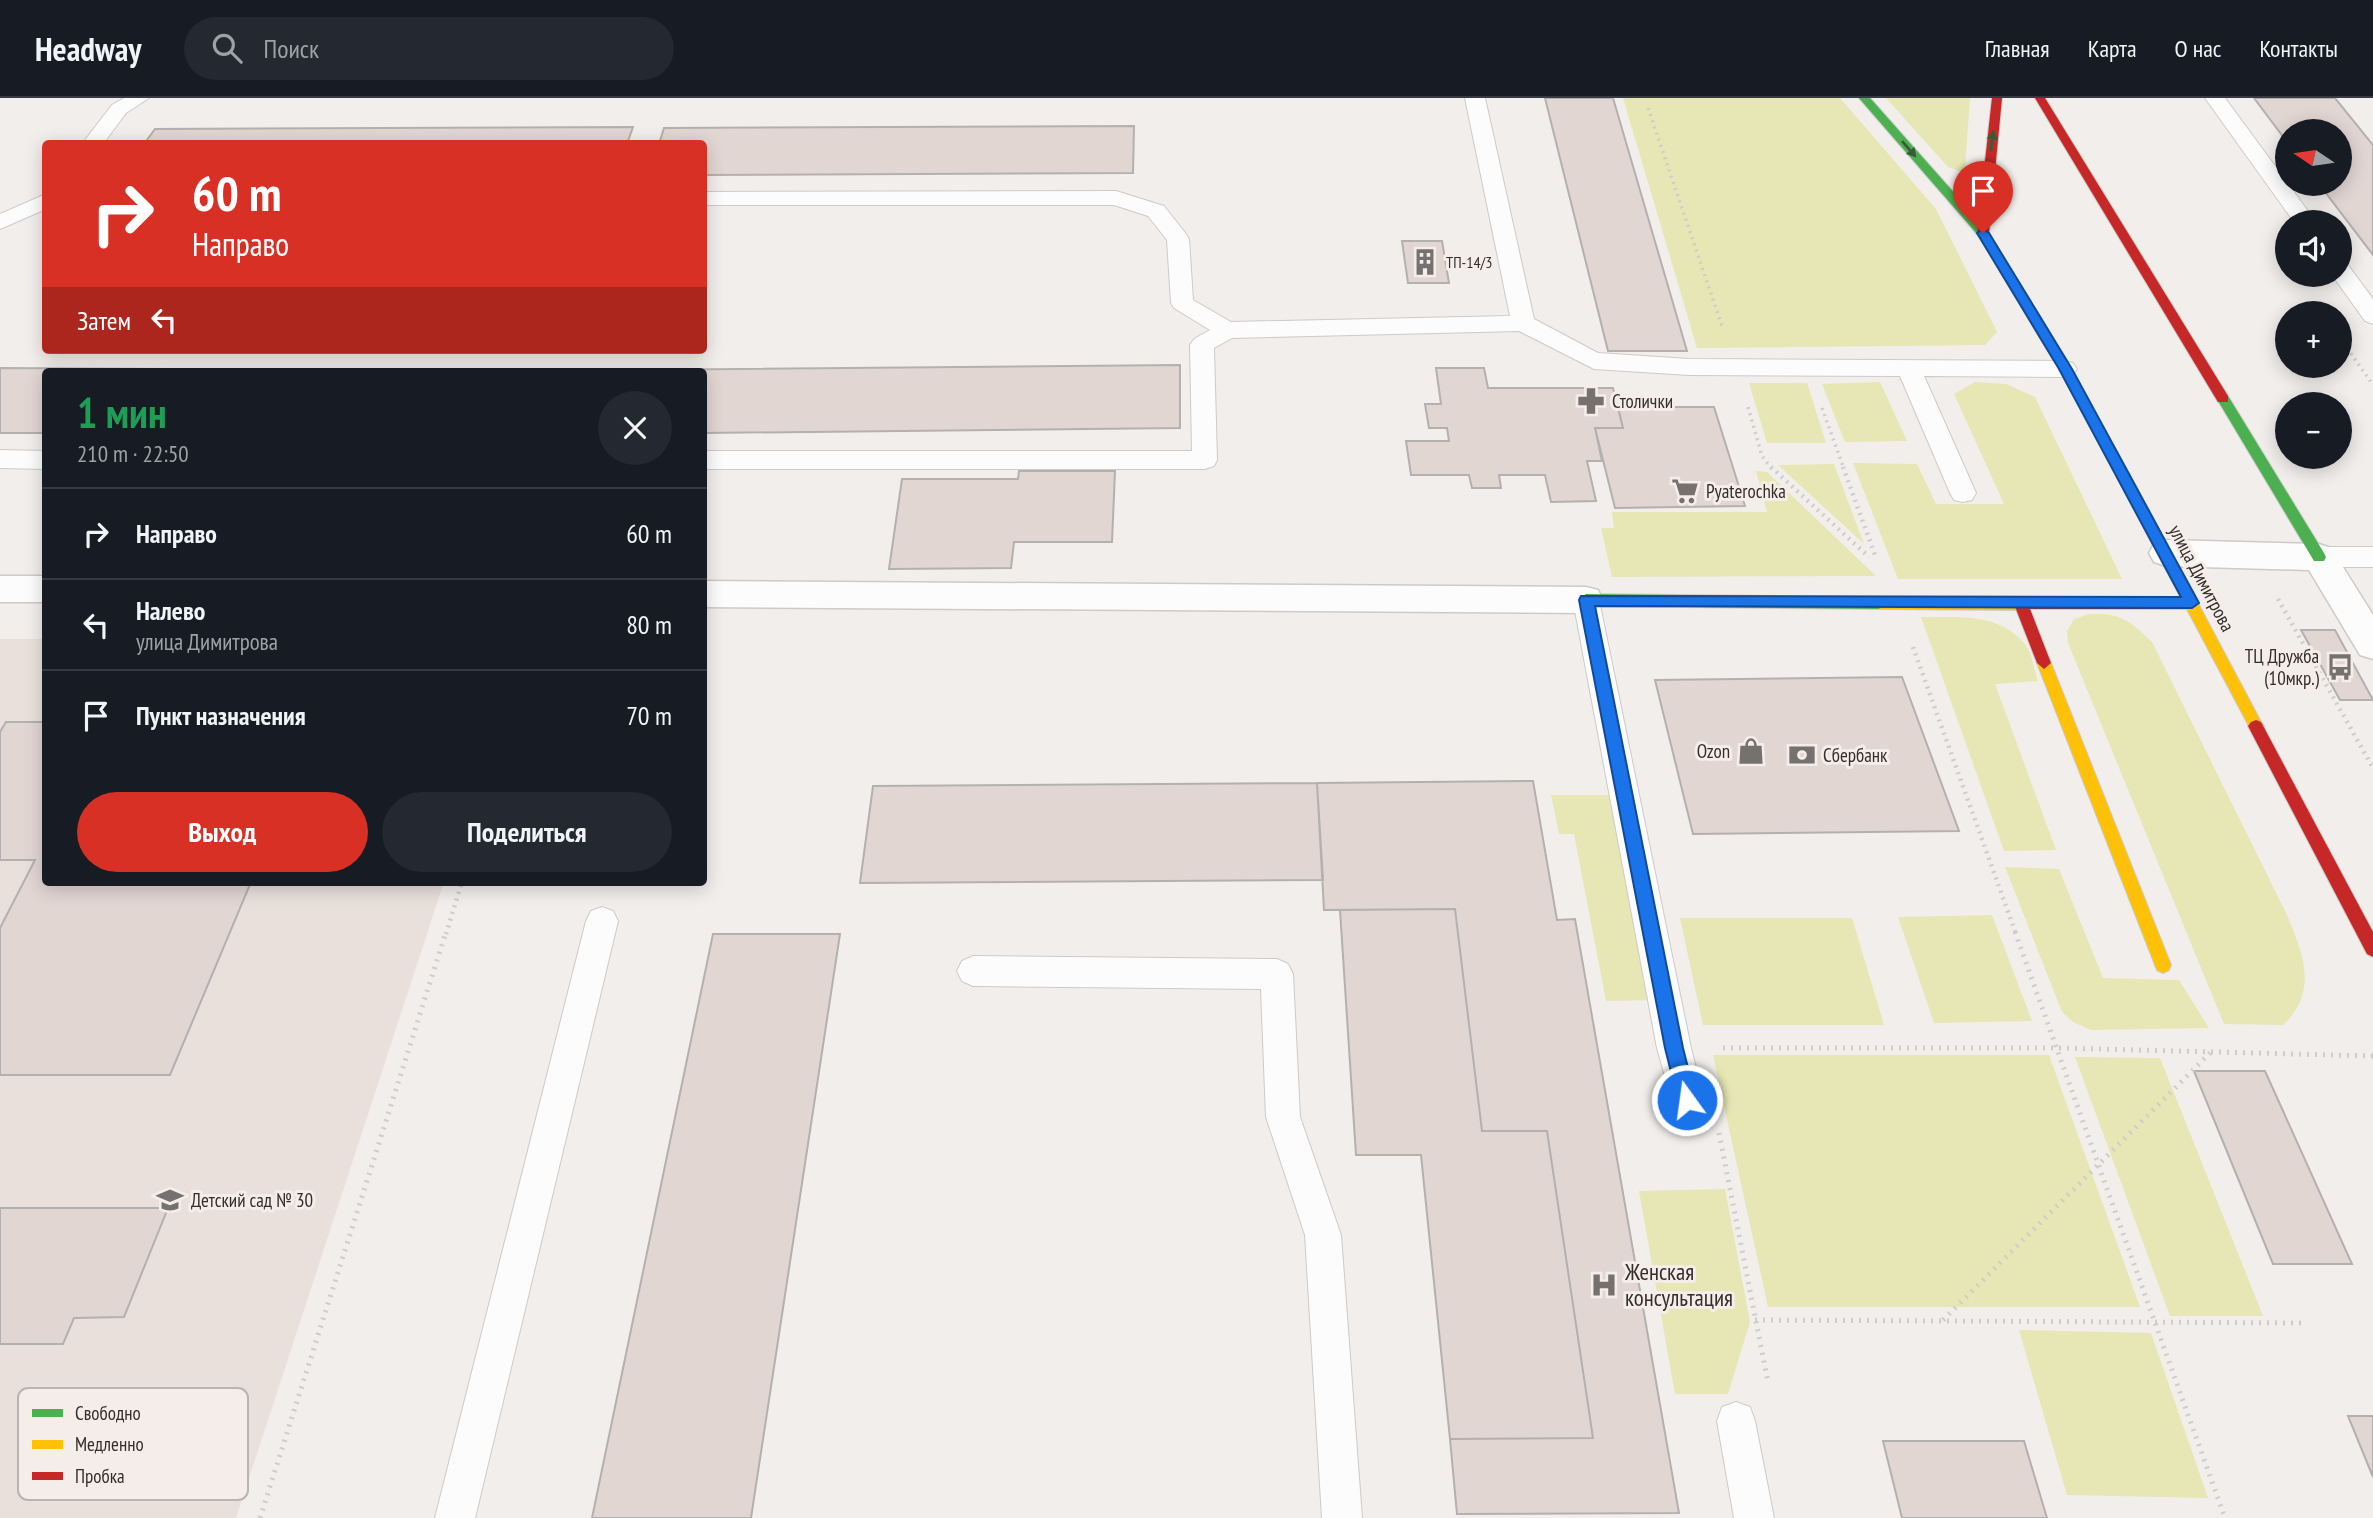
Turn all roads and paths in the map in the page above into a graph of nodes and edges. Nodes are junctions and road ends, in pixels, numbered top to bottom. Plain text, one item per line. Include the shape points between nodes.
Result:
1 (139, 98) edge
2 (1475, 98) edge
3 (1864, 98) edge
4 (1997, 98) edge
5 (2040, 98) edge
6 (2215, 98) edge
7 (95, 140) edge
8 (707, 198) edge
9 (42, 203) edge
10 (2296, 210) edge
11 (0, 222) edge
12 (1983, 233) junction
13 (2352, 287) edge
14 (2373, 316) edge
15 (1523, 323) junction
16 (1227, 330) junction
17 (2352, 355) edge
18 (1808, 368) junction
19 (1908, 368) junction
20 (2065, 369) junction
21 (2373, 384) edge
22 (0, 460) edge
23 (42, 460) edge
24 (707, 460) edge
25 (1963, 493) dead end
26 (2166, 553) junction
27 (2253, 556) junction
28 (2373, 557) edge
29 (2319, 558) junction
30 (0, 589) edge
31 (42, 589) edge
32 (707, 594) edge
33 (1586, 600) junction
34 (1898, 603) junction
35 (2192, 603) junction
36 (2021, 604) junction
37 (2373, 645) edge
38 (2373, 768) edge
39 (461, 886) edge
40 (602, 921) dead end
41 (2373, 949) edge
42 (2163, 965) dead end
43 (973, 971) dead end
44 (1674, 1048) junction
45 (2057, 1048) junction
46 (2211, 1052) junction
47 (2373, 1056) edge
48 (1687, 1100) joint
49 (1755, 1320) junction
50 (1942, 1320) junction
51 (2304, 1323) dead end
52 (1768, 1386) dead end
53 (1736, 1421) dead end
54 (260, 1518) edge
55 (455, 1518) edge
56 (1342, 1518) edge
57 (1754, 1518) edge
58 (2225, 1518) edge

1 - 7 lane via 119,109
2 - 15 lane
3 -> 12 street, улица Димитрова
12 -> 4 street
5 - 29 street
6 - 10 lane
8 - 16 lane via 1116,198 1156,211 1178,239 1182,303
9 - 11 lane
12 - 20 street, улица Димитрова
13 - 14 lane
15 - 16 lane
15 - 18 lane via 1594,361
16 - 24 lane via 1202,345 1205,460
17 - 21 path
18 - 19 lane
18 - 34 path via 1879,566
19 - 20 lane
19 - 25 lane
20 - 26 street, улица Димитрова
22 - 23 lane
26 - 27 street
26 - 35 street, улица Димитрова
27 - 29 street
27 - 38 path
28 - 29 lane
29 - 37 street
30 - 31 street
32 - 33 street
33 - 34 street
33 - 44 lane
34 - 36 street
34 - 45 path
35 - 36 street
35 - 41 street, улица Димитрова
36 - 42 street
39 - 54 path
40 - 55 lane
43 - 56 lane via 1277,974 1283,1117 1323,1235
44 - 45 path
44 - 48 lane
45 - 46 path
45 - 58 path
46 - 47 path
46 - 50 path
48 - 49 path via 1713,1100
49 - 50 path
49 - 52 path
50 - 51 path
53 - 57 lane

